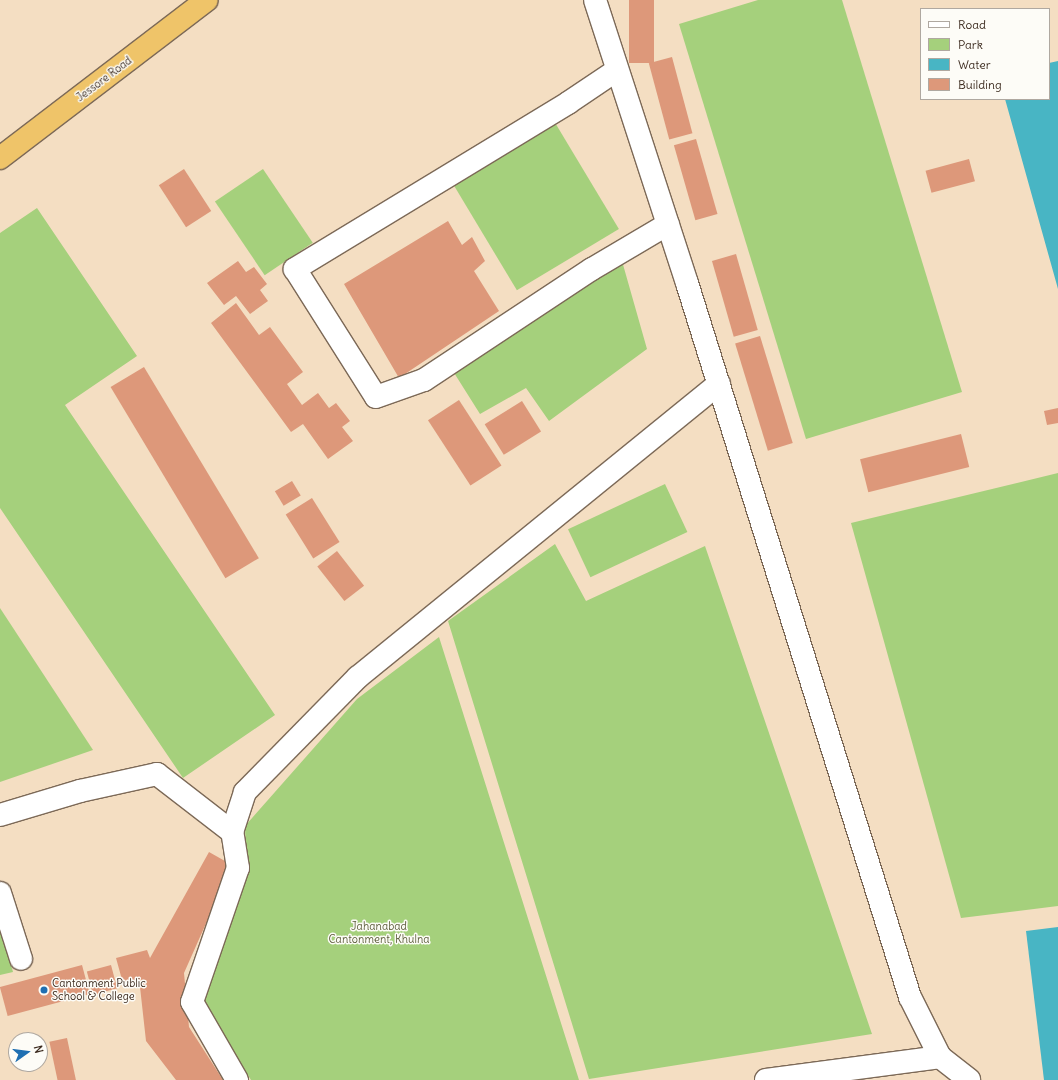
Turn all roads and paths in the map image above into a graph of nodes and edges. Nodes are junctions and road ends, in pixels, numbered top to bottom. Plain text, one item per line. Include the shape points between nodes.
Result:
1 (207, 0) edge
2 (595, 0) edge
3 (617, 70) junction
4 (0, 158) edge
5 (668, 224) junction
6 (719, 384) junction
7 (0, 814) edge
8 (232, 832) junction
9 (0, 893) edge
10 (21, 959) dead end
11 (940, 1057) junction
12 (238, 1080) edge
13 (766, 1080) edge
14 (969, 1080) edge

1 - 4 highway, Jessore Road
2 - 3 street
3 - 5 street
3 - 5 street via 568,103 295,269 376,397 424,380 592,269
5 - 6 street
6 - 8 street via 358,677 245,792
6 - 11 street via 910,997
7 - 8 street via 80,791 157,774
8 - 12 street via 238,868 192,1002
9 - 10 street
11 - 13 street
11 - 14 street

